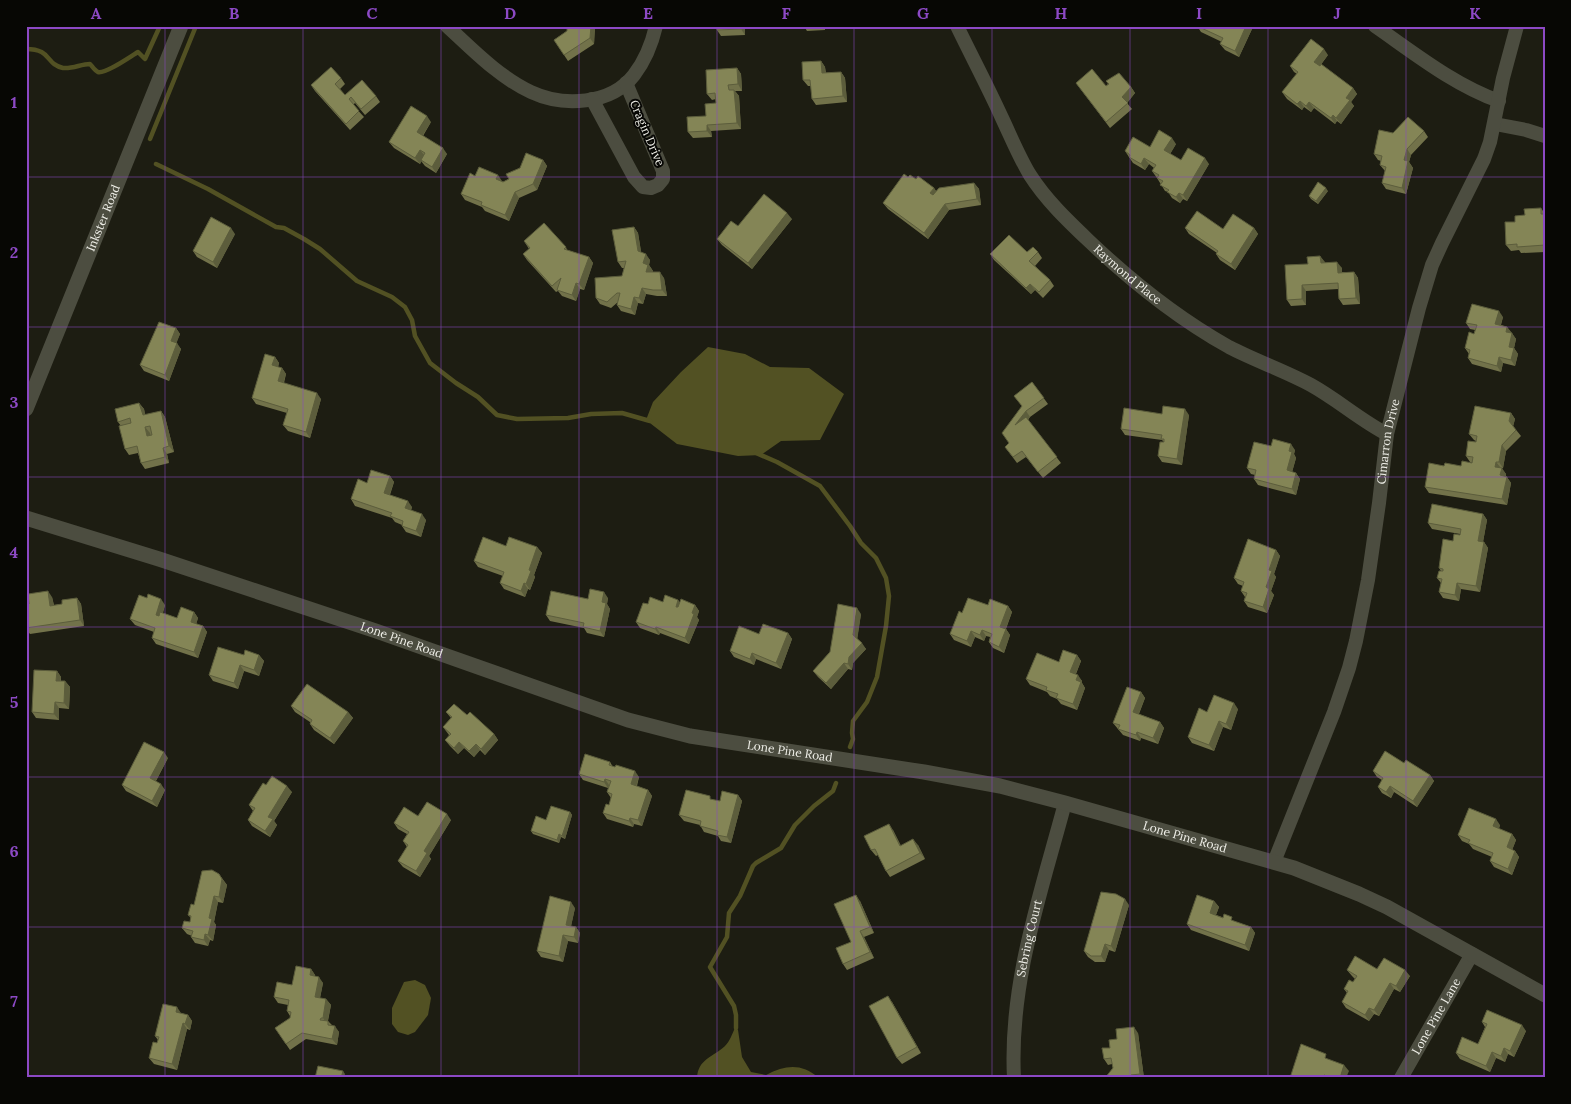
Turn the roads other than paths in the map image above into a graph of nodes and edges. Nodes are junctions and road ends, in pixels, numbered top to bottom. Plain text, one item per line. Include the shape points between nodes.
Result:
1 (181, 26) edge
2 (447, 26) edge
3 (656, 26) edge
4 (957, 26) edge
5 (1375, 26) edge
6 (1517, 26) edge
7 (626, 83) junction
8 (592, 99) junction
9 (1499, 101) junction
10 (1495, 124) junction
11 (1545, 136) edge
12 (26, 409) edge
13 (1387, 434) junction
14 (26, 518) edge
15 (1065, 803) junction
16 (1274, 862) junction
17 (1472, 954) junction
18 (1545, 995) edge
19 (1014, 1078) edge
20 (1401, 1078) edge

1 - 12 street, Inkster Road
2 - 8 street, Cragin Drive via 502,75 533,93 559,101
3 - 7 street, Cragin Drive via 651,44
4 - 13 street, Raymond Place via 1021,159 1066,219 1153,297 1201,330 1313,386
5 - 9 street via 1466,86
6 - 9 street, Cimarron Drive
7 - 8 street, Cragin Drive
7 - 8 street, Cragin Drive via 663,171 663,179 658,185 651,188 643,186 634,177
9 - 10 street, Cimarron Drive
10 - 11 street
10 - 13 street, Cimarron Drive via 1484,159 1432,265
13 - 16 street, Cimarron Drive via 1377,521 1356,641 1334,712
14 - 15 street, Lone Pine Road via 367,628 653,727 966,779
15 - 16 street, Lone Pine Road
15 - 19 street, Sebring Court via 1022,966 1014,1016
16 - 17 street, Lone Pine Road via 1359,894
17 - 18 street, Lone Pine Road
17 - 20 street, Lone Pine Lane

